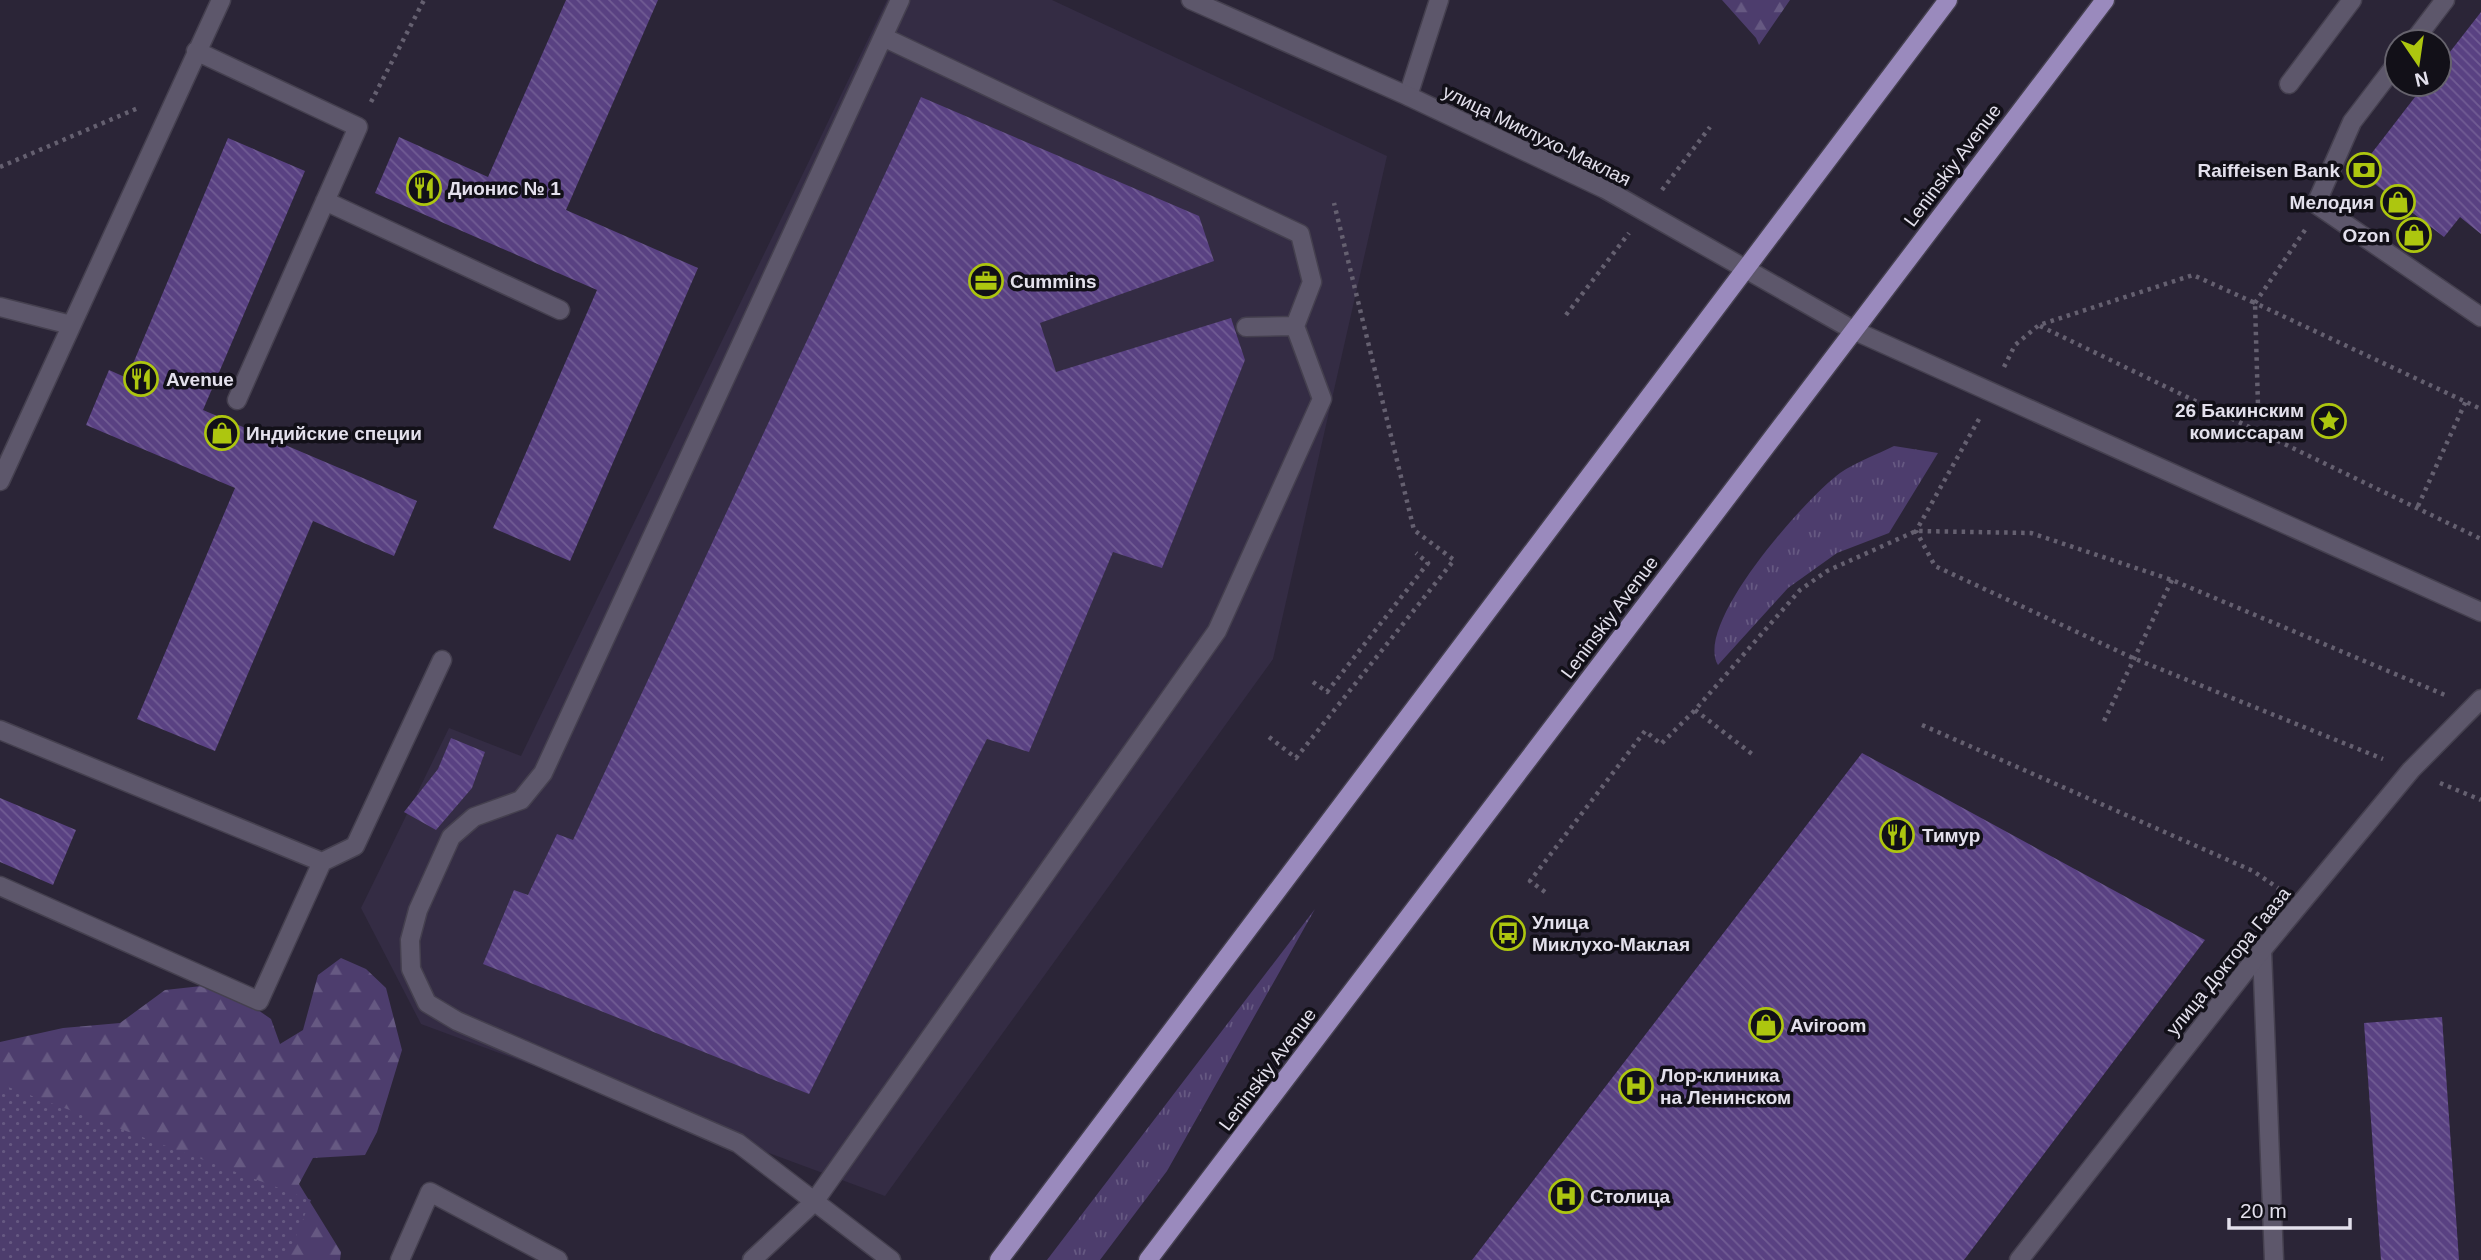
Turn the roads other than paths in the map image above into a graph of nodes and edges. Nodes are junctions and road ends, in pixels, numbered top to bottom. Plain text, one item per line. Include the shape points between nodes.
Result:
1 (221, 0) edge
2 (900, 0) edge
3 (1191, 0) edge
4 (1439, 0) edge
5 (1948, 0) edge
6 (2105, 0) edge
7 (2352, 0) edge
8 (2445, 0) edge
9 (2424, 28) edge
10 (883, 37) junction
11 (196, 51) junction
12 (2383, 81) edge
13 (2289, 84) dead end
14 (1408, 96) junction
15 (325, 201) junction
16 (1744, 268) junction
17 (0, 307) edge
18 (560, 310) dead end
19 (2481, 317) edge
20 (71, 325) junction
21 (1295, 326) junction
22 (1246, 327) dead end
23 (1853, 330) junction
24 (237, 400) dead end
25 (2, 470) edge
26 (2481, 612) edge
27 (442, 660) dead end
28 (2476, 702) edge
29 (0, 730) edge
30 (322, 862) junction
31 (0, 886) edge
32 (2262, 950) junction
33 (814, 1202) junction
34 (400, 1260) edge
35 (558, 1260) edge
36 (752, 1260) edge
37 (891, 1260) edge
38 (999, 1260) edge
39 (1148, 1260) edge
40 (2019, 1260) edge
41 (2274, 1260) edge

1 - 11 main road
2 - 10 main road
3 - 14 main road, улица Миклухо-Маклая
4 - 14 main road
5 - 16 main road
6 - 23 main road, Leninskiy Avenue
7 - 13 main road
8 - 9 main road
10 - 21 main road via 1300,234 1312,282
10 - 33 main road via 543,773 521,800 474,817 451,837 418,910 410,940 411,969 427,1003 457,1021 738,1143
11 - 15 main road via 358,127
11 - 20 main road
12 - 19 main road via 2352,122 2316,204
14 - 16 main road, улица Миклухо-Маклая via 1605,189
15 - 18 main road
15 - 24 main road
16 - 23 main road, улица Миклухо-Маклая
16 - 38 main road
17 - 20 main road
20 - 25 main road
21 - 22 main road
21 - 33 main road via 1322,399 1217,631
23 - 26 main road, улица Миклухо-Маклая
23 - 39 main road, Leninskiy Avenue
27 - 30 main road via 355,846
28 - 32 main road, улица Доктора Гааза via 2411,770
29 - 30 main road
30 - 31 main road via 259,1001
32 - 40 main road, улица Доктора Гааза
32 - 41 main road
33 - 36 main road
33 - 37 main road
34 - 35 main road via 430,1192

